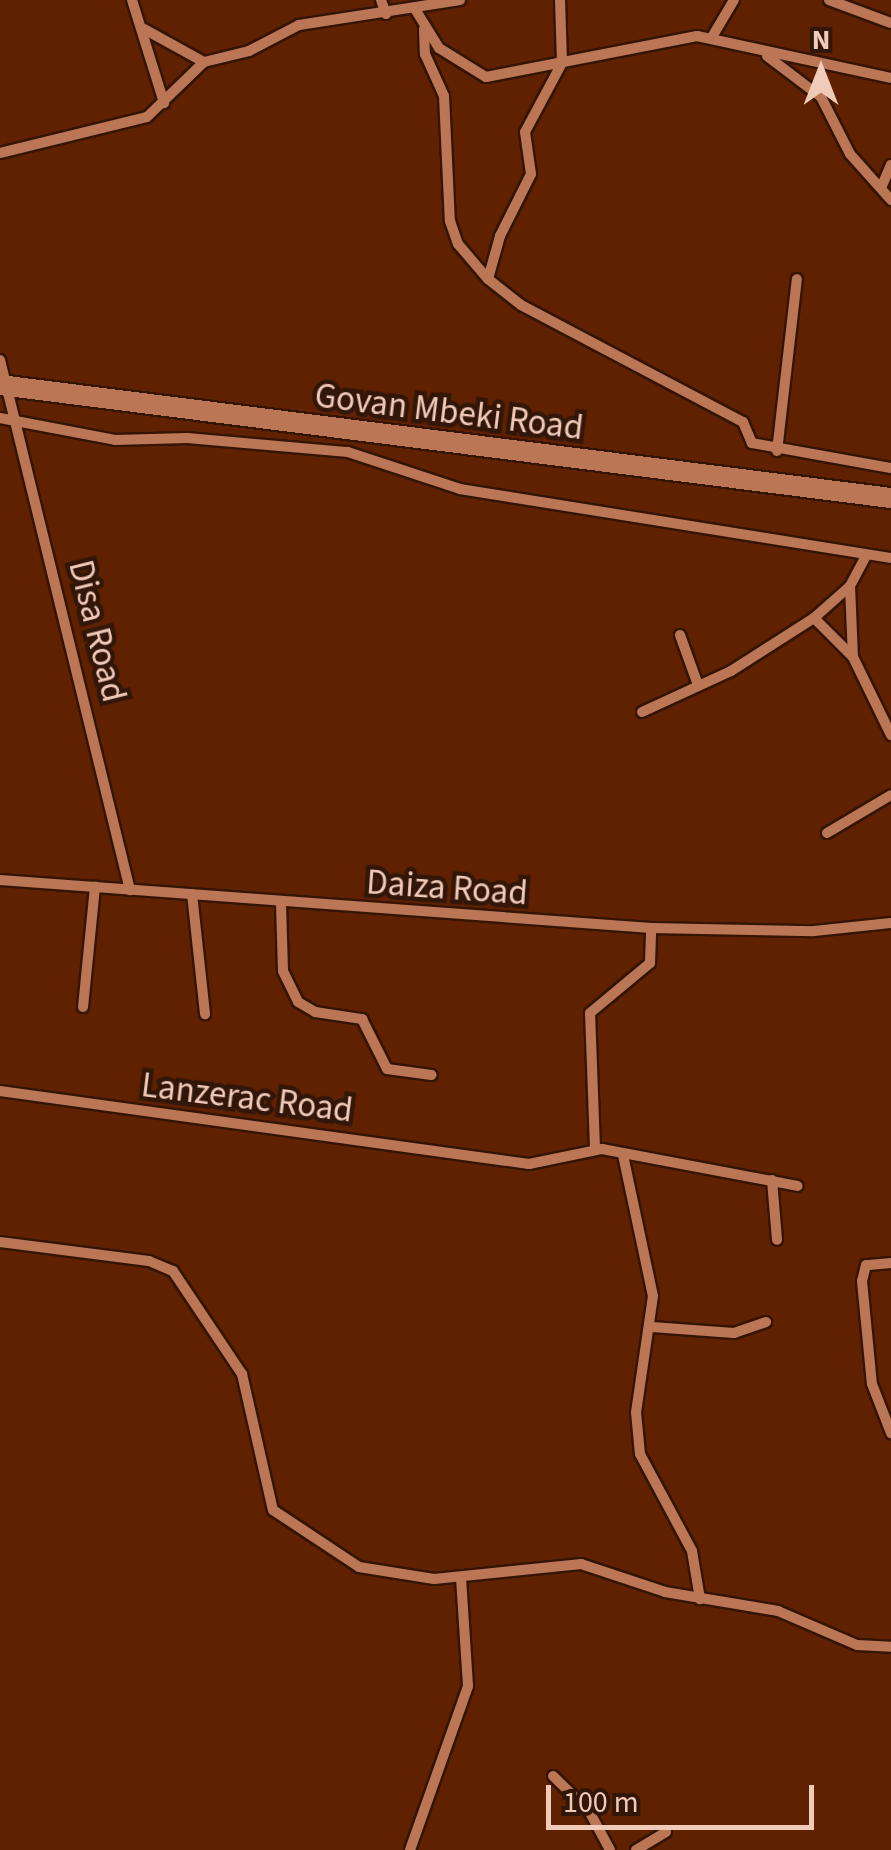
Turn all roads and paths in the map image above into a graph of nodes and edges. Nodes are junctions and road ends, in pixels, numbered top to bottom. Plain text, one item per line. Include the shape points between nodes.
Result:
1 (132, 0) edge
2 (381, 0) edge
3 (460, 0) edge
4 (560, 0) edge
5 (734, 0) edge
6 (829, 0) edge
7 (415, 8) junction
8 (386, 14) junction
9 (891, 23) edge
10 (144, 29) junction
11 (424, 29) junction
12 (712, 37) junction
13 (758, 50) junction
14 (204, 62) junction
15 (562, 63) junction
16 (891, 78) edge
17 (164, 103) junction
18 (0, 153) edge
19 (891, 165) edge
20 (881, 188) junction
21 (891, 200) edge
22 (488, 279) junction
23 (797, 279) dead end
24 (0, 360) edge
25 (4, 386) edge
26 (0, 418) edge
27 (18, 422) junction
28 (777, 451) junction
29 (891, 468) edge
30 (891, 498) edge
31 (865, 558) junction
32 (891, 558) edge
33 (850, 586) junction
34 (814, 618) junction
35 (680, 635) dead end
36 (853, 657) junction
37 (698, 685) junction
38 (642, 712) dead end
39 (891, 735) edge
40 (891, 795) edge
41 (827, 832) dead end
42 (0, 880) edge
43 (95, 887) junction
44 (130, 890) junction
45 (192, 894) junction
46 (281, 904) junction
47 (891, 923) edge
48 (651, 928) junction
49 (84, 1006) dead end
50 (205, 1014) dead end
51 (432, 1075) dead end
52 (0, 1091) edge
53 (595, 1148) junction
54 (623, 1155) junction
55 (772, 1180) junction
56 (798, 1186) dead end
57 (777, 1240) dead end
58 (0, 1242) edge
59 (891, 1263) edge
60 (766, 1322) dead end
61 (652, 1327) junction
62 (891, 1433) edge
63 (460, 1579) junction
64 (700, 1599) junction
65 (891, 1647) edge
66 (554, 1776) dead end
67 (666, 1832) dead end
68 (410, 1850) edge
69 (610, 1850) edge
70 (636, 1850) edge

1 - 10 street
2 - 8 street
3 - 7 street
4 - 15 street
5 - 12 street
6 - 9 street
7 - 8 street
7 - 11 street
8 - 14 street via 300,25 249,51
10 - 14 street
10 - 17 street
11 - 15 street via 450,58 486,77
11 - 22 street via 425,54 444,96 443,158 453,231
12 - 13 street
12 - 15 street via 674,36
13 - 16 street
13 - 20 street via 816,91 850,154
14 - 17 street
15 - 22 street via 525,132 531,174 500,236
17 - 18 street via 147,118
19 - 20 street
20 - 21 street
22 - 28 street via 521,305 743,422 752,443
23 - 28 street
24 - 25 street, Disa Road
25 - 27 street, Disa Road
25 - 30 main road, Govan Mbeki Road
26 - 27 street
27 - 31 street via 137,442 187,438 348,452 460,489 605,516 778,536
27 - 44 street, Disa Road
28 - 29 street
31 - 32 street
31 - 33 street
33 - 34 street
33 - 36 street
34 - 36 street
34 - 37 street
35 - 37 street
36 - 39 street
37 - 38 street
40 - 41 street
42 - 43 street, Daiza Road
43 - 44 street, Daiza Road
43 - 49 street
44 - 45 street, Daiza Road
45 - 46 street, Daiza Road
45 - 50 street
46 - 48 street, Daiza Road
46 - 51 street via 284,971 298,1002 315,1012 360,1017 387,1070
47 - 48 street, Daiza Road via 814,932
48 - 53 street via 650,964 590,1014
52 - 53 street, Lanzerac Road via 539,1164
53 - 54 street
54 - 55 street
54 - 61 street via 650,1272
55 - 56 street
55 - 57 street
58 - 63 street via 149,1261 173,1271 242,1374 277,1516 367,1571
59 - 62 street via 866,1264 862,1282 872,1384
60 - 61 street via 734,1333
61 - 64 street via 637,1437 653,1483 696,1562
63 - 64 street via 580,1564
63 - 68 street via 468,1686
64 - 65 street via 778,1611 857,1645
66 - 69 street via 588,1811
67 - 70 street

